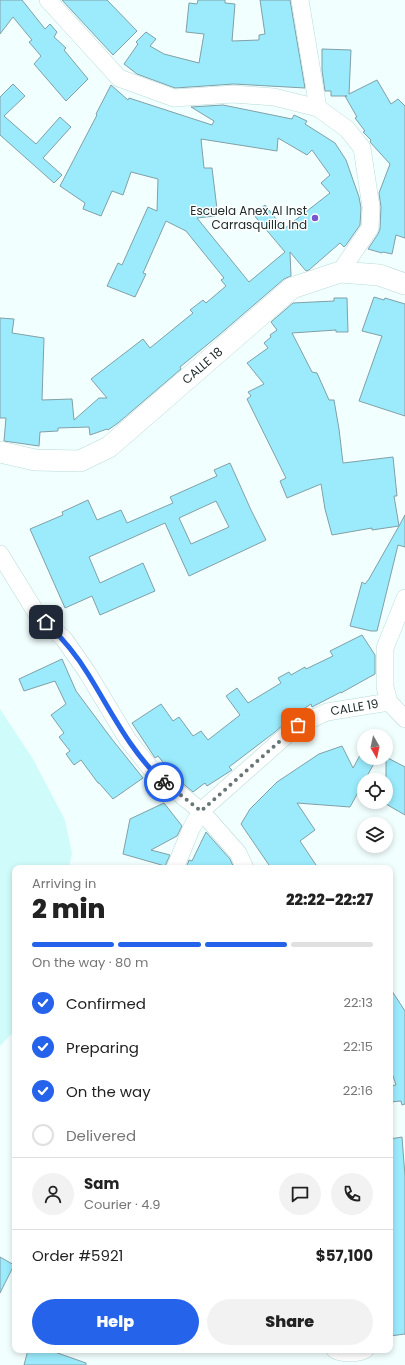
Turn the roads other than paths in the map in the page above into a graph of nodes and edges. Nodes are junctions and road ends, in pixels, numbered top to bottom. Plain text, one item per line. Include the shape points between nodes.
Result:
1 (48, 0) edge
2 (300, 0) edge
3 (318, 108) junction
4 (340, 272) junction
5 (405, 284) edge
6 (0, 452) edge
7 (0, 554) edge
8 (405, 598) edge
9 (389, 702) junction
10 (405, 719) edge
11 (201, 811) junction
12 (176, 865) edge
13 (244, 865) edge

1 - 3 street via 119,78 174,98 233,94 274,97
2 - 3 street
3 - 4 street via 347,129 362,148 371,207 370,228
4 - 5 main road, CALLE 18 via 379,275
4 - 6 main road, CALLE 18 via 292,288 108,447 80,461 35,460
7 - 11 street via 36,614 64,639 132,745 155,774
8 - 9 street via 385,648 385,687
9 - 10 street
9 - 11 street, CALLE 19 via 327,712 298,725
11 - 12 street, CALLE 19
11 - 13 street via 238,853

